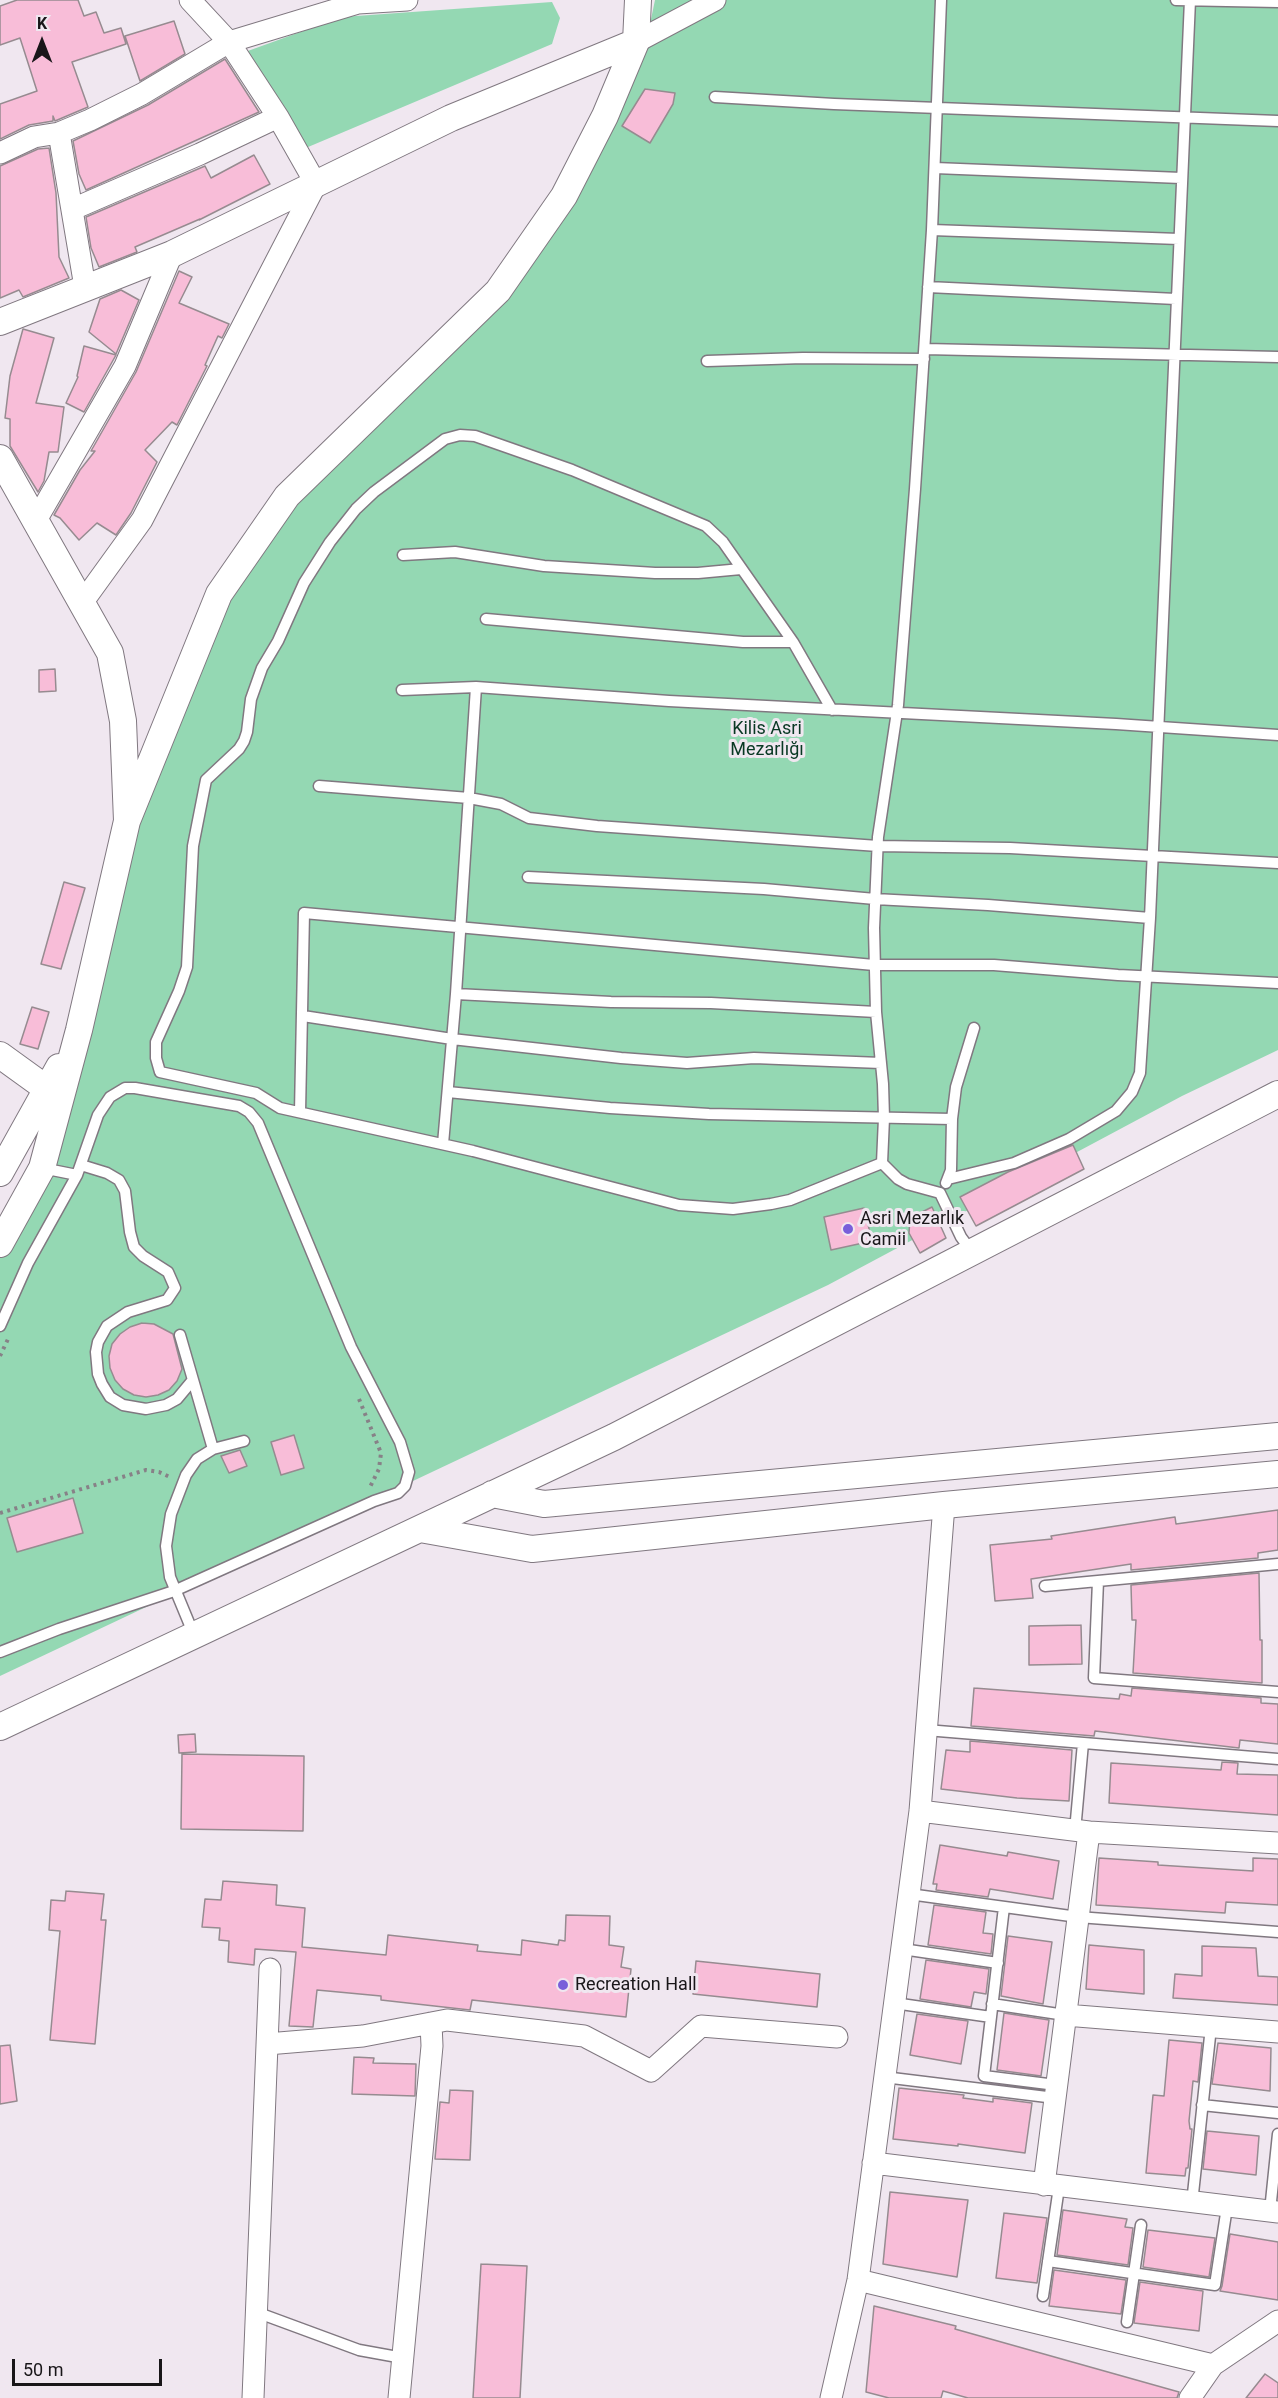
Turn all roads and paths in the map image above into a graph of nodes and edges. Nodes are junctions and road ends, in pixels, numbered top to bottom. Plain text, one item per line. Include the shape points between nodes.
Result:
1 (190, 0) edge
2 (407, 0) edge
3 (638, 0) edge
4 (715, 0) edge
5 (941, 0) edge
6 (1176, 0) edge
7 (1190, 0) edge
8 (1278, 2) edge
9 (230, 42) junction
10 (636, 42) junction
11 (715, 97) dead end
12 (937, 109) junction
13 (278, 117) junction
14 (1184, 119) junction
15 (1278, 121) edge
16 (59, 134) junction
17 (0, 153) edge
18 (935, 168) junction
19 (1181, 178) junction
20 (316, 184) junction
21 (73, 209) junction
22 (932, 230) junction
23 (1179, 239) junction
24 (172, 254) junction
25 (85, 287) junction
26 (928, 287) junction
27 (1176, 300) junction
28 (0, 322) edge
29 (924, 354) junction
30 (1174, 356) junction
31 (1278, 357) edge
32 (707, 361) dead end
33 (0, 458) edge
34 (35, 522) junction
35 (403, 555) dead end
36 (741, 569) junction
37 (82, 603) junction
38 (486, 619) dead end
39 (792, 642) junction
40 (476, 687) junction
41 (402, 690) dead end
42 (832, 710) junction
43 (897, 713) junction
44 (1158, 727) junction
45 (1278, 735) edge
46 (319, 786) dead end
47 (469, 798) junction
48 (127, 821) junction
49 (878, 846) junction
50 (1153, 856) junction
51 (1278, 863) edge
52 (528, 877) dead end
53 (875, 899) junction
54 (1150, 918) junction
55 (460, 927) junction
56 (874, 965) junction
57 (1147, 977) junction
58 (1278, 983) edge
59 (456, 994) junction
60 (876, 1012) junction
61 (303, 1016) junction
62 (974, 1028) dead end
63 (452, 1039) junction
64 (0, 1055) edge
65 (881, 1063) junction
66 (448, 1092) junction
67 (54, 1093) junction
68 (1278, 1094) edge
69 (300, 1112) junction
70 (885, 1118) junction
71 (952, 1119) junction
72 (443, 1144) junction
73 (882, 1163) junction
74 (42, 1168) junction
75 (79, 1170) junction
76 (0, 1173) edge
77 (948, 1179) junction
78 (940, 1193) junction
79 (0, 1244) edge
80 (972, 1252) junction
81 (0, 1326) edge
82 (10, 1335) dead end
83 (180, 1335) dead end
84 (0, 1356) edge
85 (192, 1381) junction
86 (355, 1389) dead end
87 (1278, 1436) edge
88 (244, 1441) dead end
89 (213, 1449) junction
90 (1278, 1474) edge
91 (183, 1484) junction
92 (367, 1491) dead end
93 (492, 1494) junction
94 (944, 1505) junction
95 (0, 1513) edge
96 (420, 1528) junction
97 (1278, 1564) edge
98 (1098, 1581) junction
99 (1046, 1586) dead end
100 (174, 1591) junction
101 (194, 1635) junction
102 (0, 1652) edge
103 (1278, 1692) edge
104 (0, 1727) edge
105 (926, 1730) junction
106 (1083, 1743) junction
107 (1278, 1759) edge
108 (920, 1811) junction
109 (1082, 1832) junction
110 (1278, 1843) edge
111 (909, 1894) junction
112 (1004, 1907) junction
113 (1078, 1917) junction
114 (1278, 1932) edge
115 (902, 1949) junction
116 (998, 1963) junction
117 (270, 1969) dead end
118 (894, 2003) junction
119 (993, 2004) junction
120 (1065, 2015) junction
121 (991, 2017) junction
122 (431, 2023) junction
123 (1211, 2027) junction
124 (1278, 2032) edge
125 (837, 2037) dead end
126 (267, 2044) junction
127 (884, 2077) junction
128 (1055, 2091) junction
129 (1202, 2105) junction
130 (1278, 2113) edge
131 (1278, 2134) edge
132 (873, 2163) junction
133 (1051, 2186) junction
134 (1192, 2203) junction
135 (1227, 2207) junction
136 (1274, 2211) edge
137 (1141, 2225) dead end
138 (1048, 2261) junction
139 (1134, 2273) junction
140 (858, 2280) junction
141 (1043, 2296) dead end
142 (256, 2312) junction
143 (1278, 2321) edge
144 (1127, 2322) dead end
145 (403, 2358) junction
146 (1213, 2365) junction
147 (253, 2398) edge
148 (399, 2398) edge
149 (831, 2398) edge
150 (1190, 2398) edge

1 - 9 street
2 - 9 street via 358,3
3 - 10 street
4 - 10 street
5 - 12 lane
6 - 7 lane
7 - 8 lane
7 - 14 lane
9 - 13 street
9 - 16 street via 142,94
10 - 20 street via 451,118
10 - 48 street via 605,116 564,196 498,291 287,496 219,594
11 - 12 lane
12 - 14 lane
12 - 18 lane
13 - 20 street
13 - 21 street
14 - 15 lane
14 - 19 lane
16 - 17 street via 33,137
16 - 21 street
18 - 19 lane
18 - 22 lane
19 - 23 lane
20 - 24 street
20 - 37 street via 142,520
21 - 25 street
22 - 23 lane
22 - 26 lane
23 - 27 lane
24 - 25 street
24 - 34 street via 125,366
25 - 28 street
26 - 27 lane
26 - 29 lane
27 - 30 lane
29 - 30 lane
29 - 32 lane
29 - 43 lane
30 - 31 lane
30 - 44 lane
33 - 34 street
34 - 37 street
35 - 36 lane via 455,552 544,566 655,573
36 - 39 lane
36 - 69 lane via 719,537 697,521 572,470 467,435 452,436 436,446 374,492 340,528 304,583 262,668 251,699 244,741 206,780 193,846 187,967 155,1050 160,1072 256,1093 280,1108
37 - 48 street via 110,653 123,721
38 - 39 lane via 743,642
39 - 42 lane
40 - 41 lane
40 - 42 lane
40 - 47 lane
42 - 43 lane
43 - 44 lane
43 - 49 lane
44 - 45 lane
44 - 50 lane
46 - 47 lane
47 - 49 lane via 501,804 529,818
47 - 55 lane
48 - 67 street via 79,1030
49 - 50 lane
49 - 53 lane
50 - 51 lane
50 - 54 lane
52 - 53 lane
53 - 54 lane
53 - 56 lane
54 - 57 lane
55 - 56 lane
55 - 59 lane
55 - 61 lane via 304,913
56 - 57 lane via 994,965
56 - 60 lane
57 - 58 lane
57 - 77 lane via 1140,1073 1116,1111 1042,1152 981,1173
59 - 60 lane
59 - 63 lane
60 - 65 lane
61 - 63 lane
61 - 69 lane
62 - 71 lane via 956,1087
63 - 65 lane via 687,1063 754,1058
63 - 66 lane
64 - 67 street
65 - 70 lane
66 - 70 lane via 665,1112
66 - 72 lane
67 - 74 street
67 - 76 street
68 - 80 street
69 - 72 lane
70 - 71 lane
70 - 73 lane
71 - 77 lane
72 - 73 lane via 652,1199 706,1209 790,1200
73 - 78 lane via 907,1184
74 - 75 lane
74 - 79 street
75 - 81 lane via 28,1263
75 - 85 lane via 107,1173 123,1185 134,1247 168,1272 175,1288 167,1300 128,1312 107,1326 96,1352 102,1384 110,1397 123,1405 146,1409 177,1399
75 - 100 lane via 103,1106 125,1088 239,1106 254,1117 355,1355 400,1442 409,1472 398,1493
77 - 78 lane
78 - 80 lane
80 - 93 street via 614,1437
82 - 84 path
83 - 85 lane
85 - 89 lane
86 - 92 path via 381,1453 376,1477
87 - 93 street via 544,1504
88 - 89 lane
89 - 91 lane via 191,1466
90 - 94 street
91 - 95 path via 146,1470
91 - 100 lane via 168,1530 167,1562
93 - 96 street
94 - 96 street via 532,1550
94 - 105 street
96 - 101 street
97 - 98 lane
98 - 99 lane
98 - 103 lane via 1094,1678
100 - 101 lane
100 - 102 lane
101 - 104 street
105 - 106 lane
105 - 108 street
106 - 107 lane
106 - 109 lane
108 - 109 street
108 - 111 street
109 - 110 street
109 - 113 street
111 - 112 lane
111 - 115 street
112 - 113 lane
112 - 116 lane
113 - 114 lane
113 - 120 street
115 - 116 lane
115 - 118 street
116 - 119 lane
117 - 126 street
118 - 121 lane
118 - 127 street
119 - 120 lane
119 - 121 lane
120 - 123 street
120 - 128 street
121 - 128 lane via 984,2076
122 - 125 street via 447,2020 584,2036 651,2070 701,2026
122 - 126 street via 363,2036
122 - 145 street
123 - 124 street
123 - 129 lane
126 - 142 street
127 - 128 lane
127 - 132 street
128 - 133 street
129 - 130 lane
129 - 134 lane
131 - 136 lane
132 - 133 street
132 - 140 street
133 - 134 street
133 - 138 lane
134 - 135 street
135 - 136 street
135 - 139 lane via 1215,2285
137 - 139 lane
138 - 139 lane
138 - 141 lane
139 - 144 lane
140 - 146 street
140 - 149 street
142 - 145 lane via 359,2350
142 - 147 street
143 - 146 street
145 - 148 street
146 - 150 street

